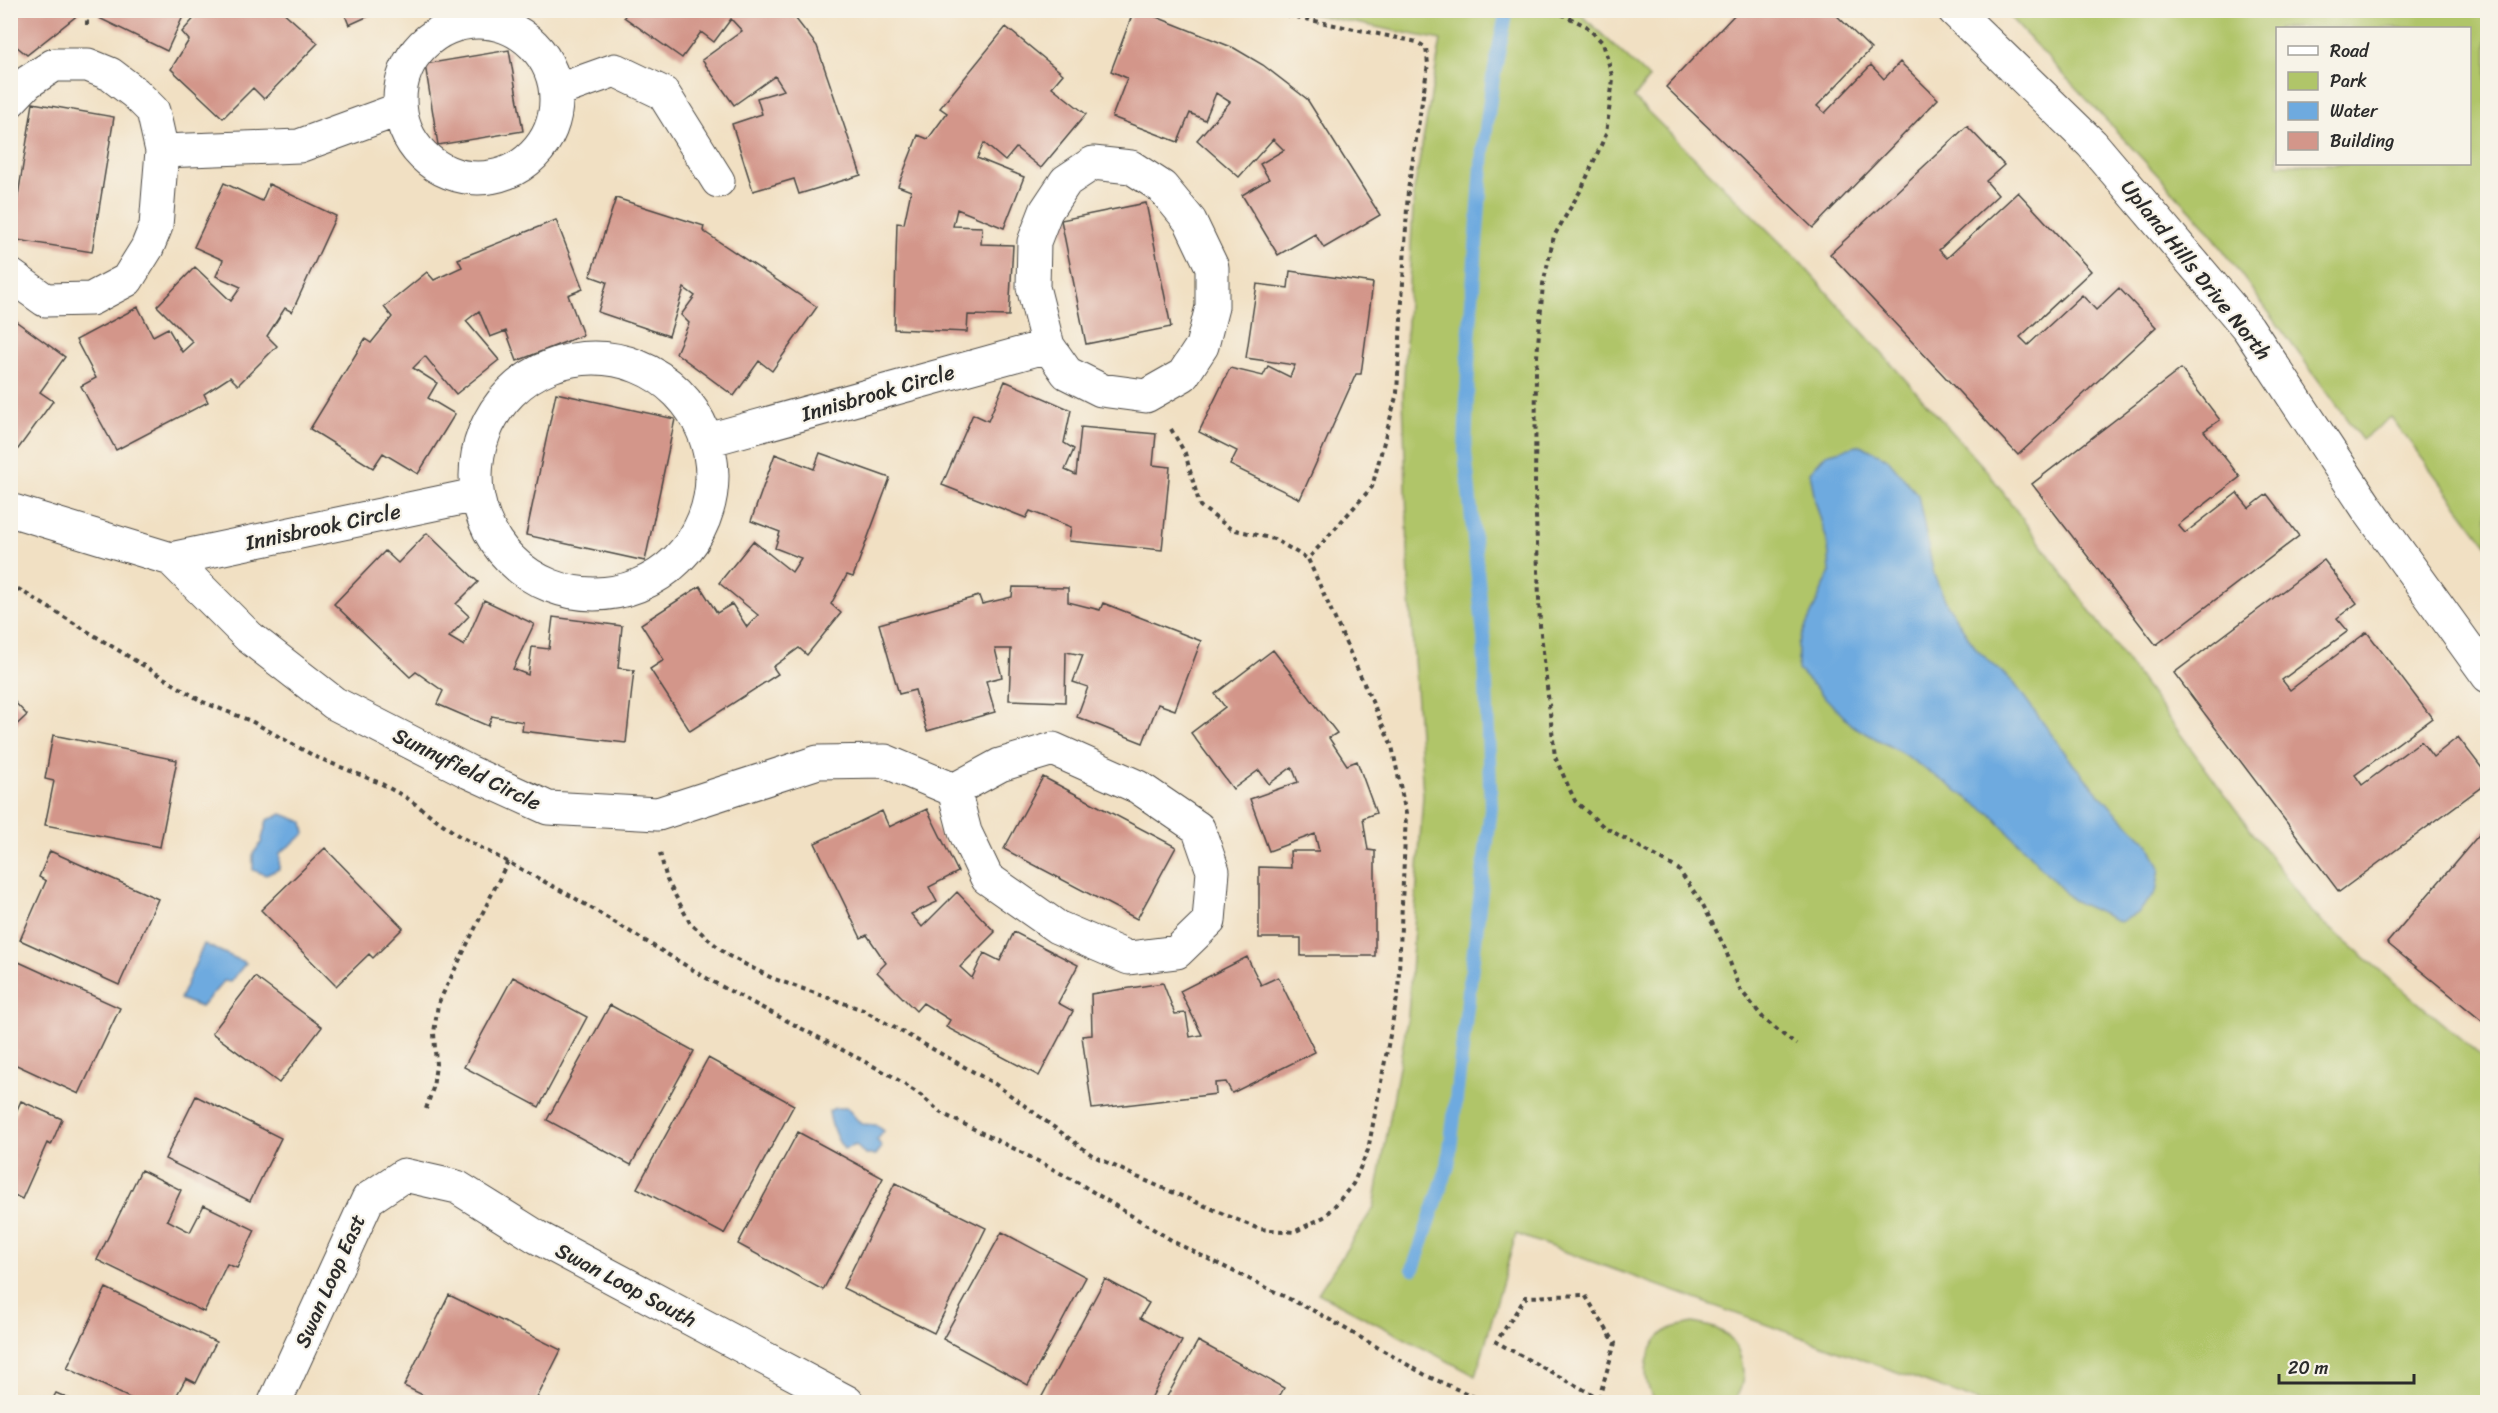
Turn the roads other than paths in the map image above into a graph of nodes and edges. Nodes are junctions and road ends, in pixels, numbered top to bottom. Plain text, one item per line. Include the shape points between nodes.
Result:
1 (1954, 10) edge
2 (556, 91) junction
3 (10, 101) edge
4 (400, 109) junction
5 (162, 151) junction
6 (718, 181) dead end
7 (10, 275) edge
8 (1048, 346) junction
9 (708, 440) junction
10 (476, 495) junction
11 (10, 510) edge
12 (171, 559) junction
13 (2487, 676) edge
14 (954, 790) junction
15 (404, 1175) joint
16 (275, 1402) edge
17 (847, 1402) edge

1 - 13 street, Upland Hills Drive North via 2092,144 2247,328 2367,508
2 - 4 street via 554,118 544,143 525,163 500,175 474,177 447,172 424,156 408,134
2 - 4 street via 549,67 536,47 517,32 493,23 469,22 445,28 425,42 409,62 401,84
2 - 6 street via 615,70 663,93
3 - 5 street via 28,81 54,65 88,65 110,74 153,111
4 - 5 street via 300,146
5 - 7 street via 156,226 127,280 91,299 45,300
8 - 8 street via 1067,373 1101,390 1146,396 1183,375 1202,346 1212,307 1212,267 1190,221 1162,187 1131,167 1093,163 1066,181 1046,211 1034,242 1034,286
8 - 9 street, Innisbrook Circle
9 - 10 street via 690,405 661,378 625,362 585,357 546,367 513,388 489,419 476,456
9 - 10 street via 714,479 706,517 687,551 658,577 622,592 583,595 545,585 513,564 489,533
10 - 12 street, Innisbrook Circle
11 - 12 street
12 - 14 street, Sunnyfield Circle via 249,637 334,703 548,808 658,813 818,762 885,762
14 - 14 street via 965,832 987,878 1057,927 1129,958 1177,952 1209,921 1214,872 1198,828 1138,788 1053,749 1000,765
15 - 16 street, Swan Loop East via 368,1198
15 - 17 street, Swan Loop South via 457,1187 537,1237

